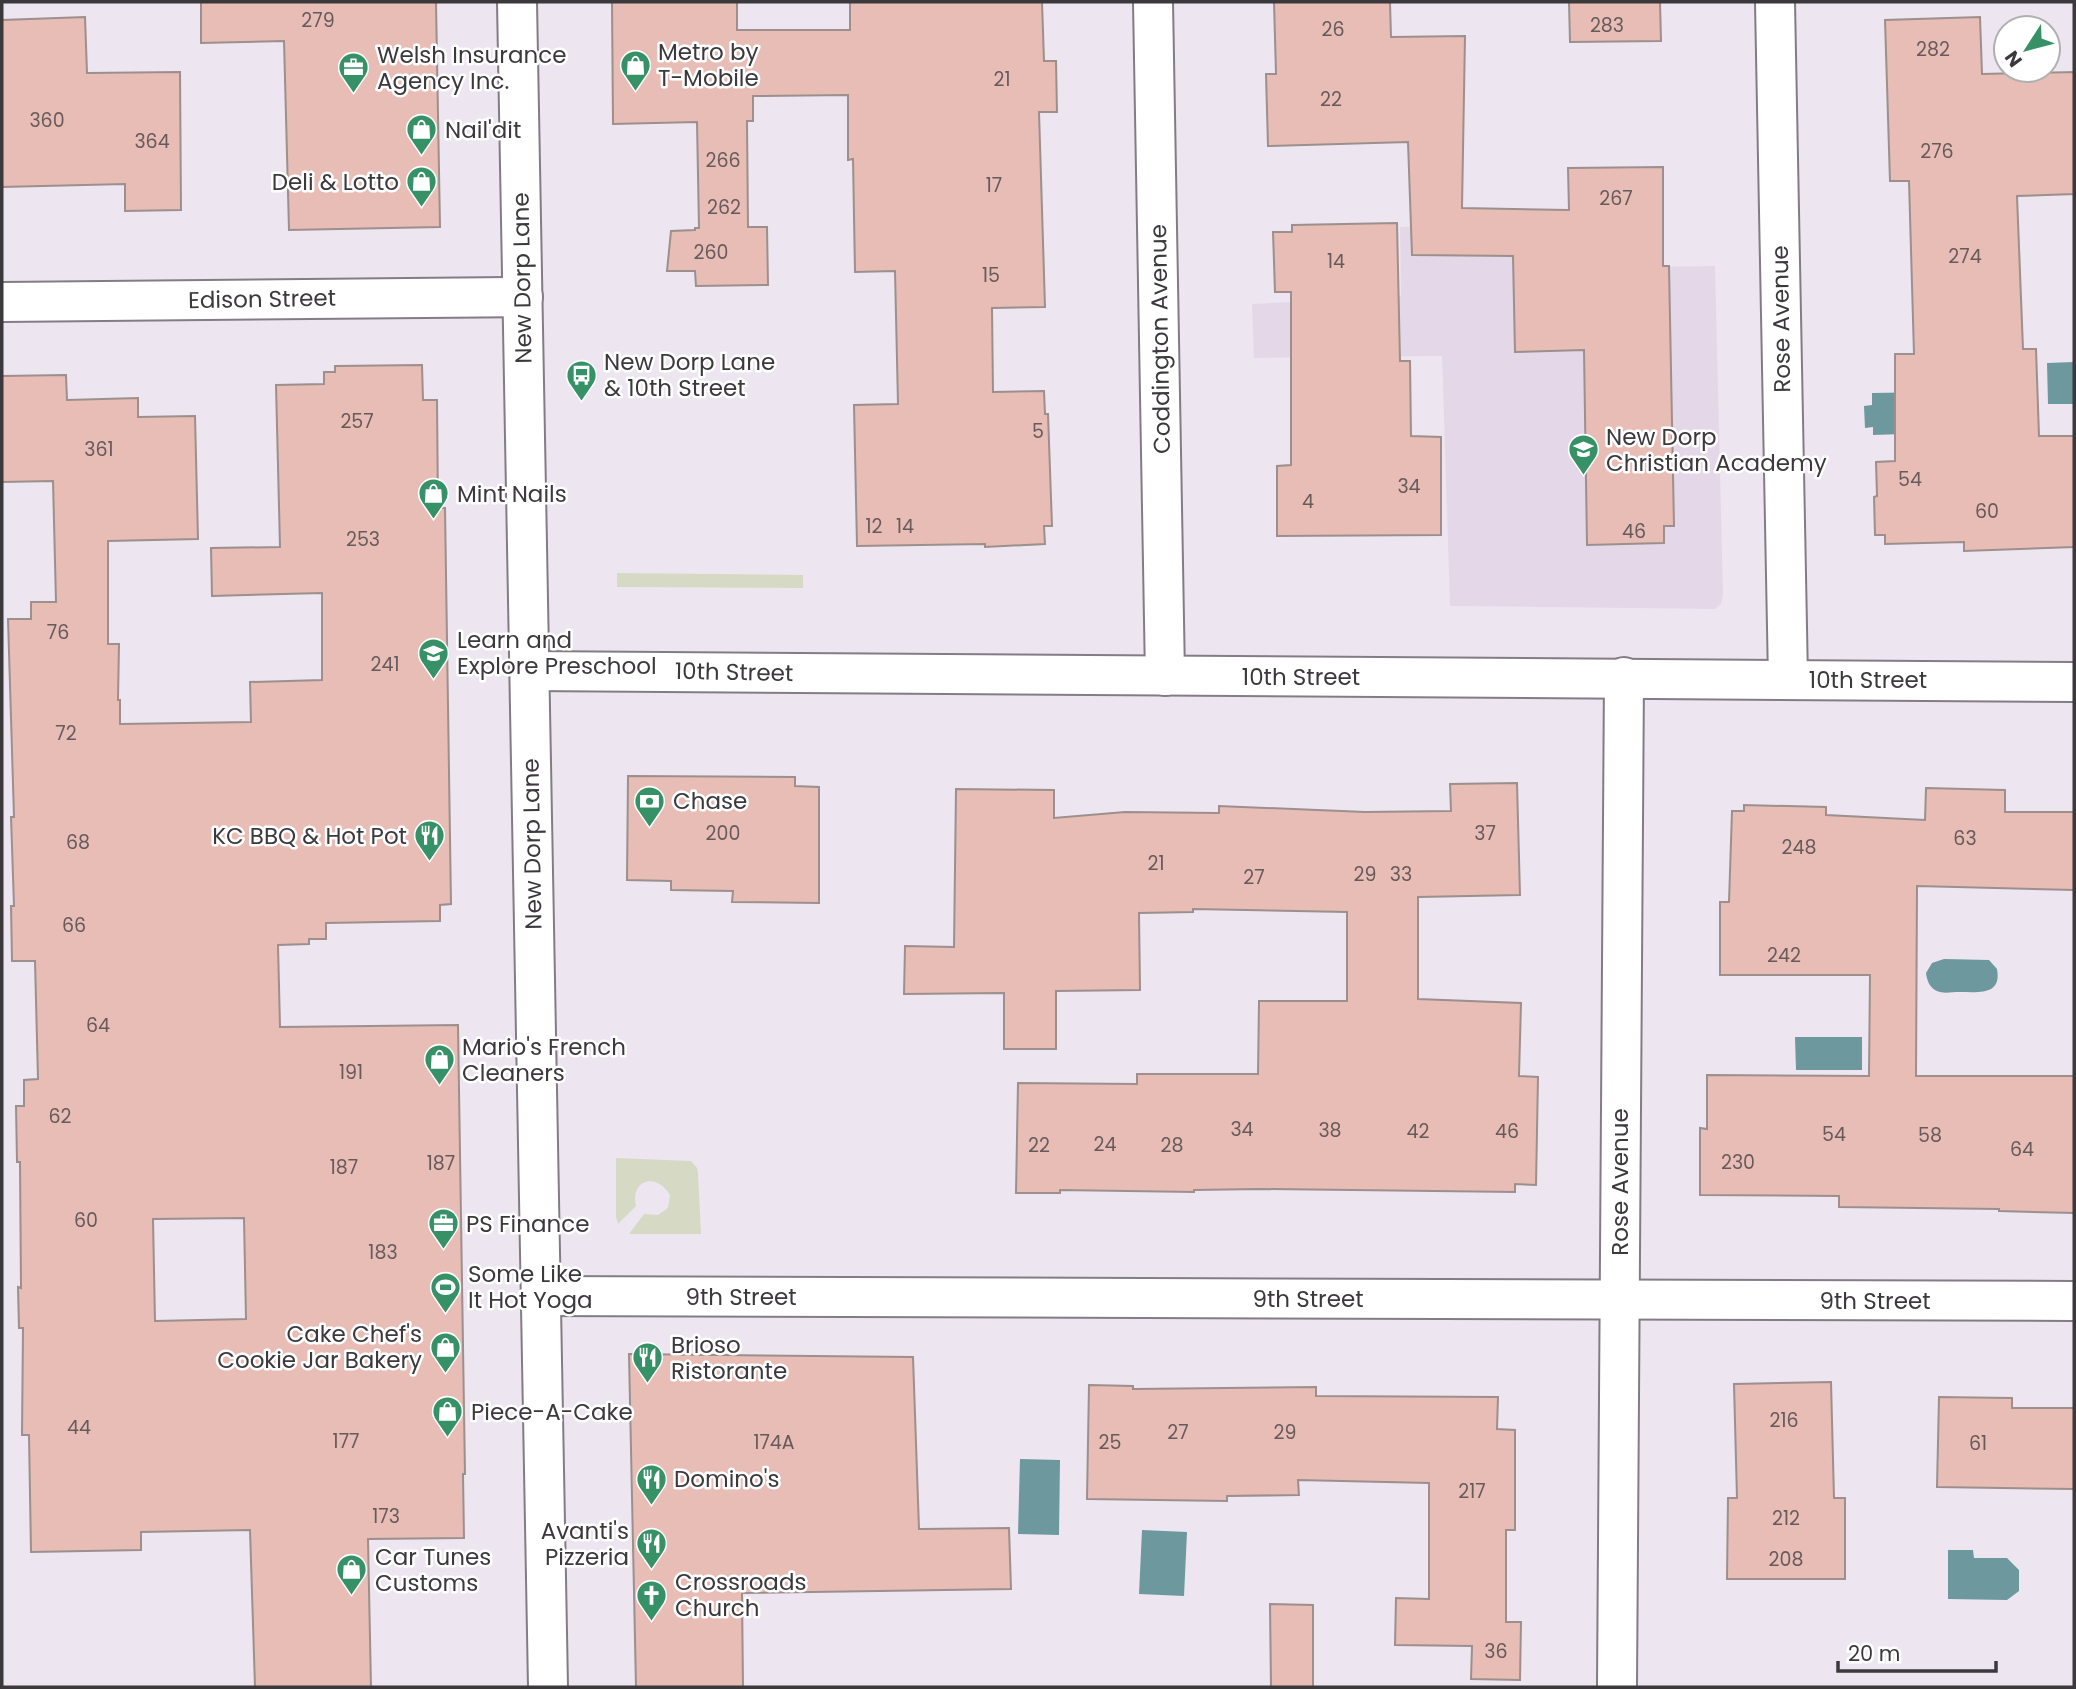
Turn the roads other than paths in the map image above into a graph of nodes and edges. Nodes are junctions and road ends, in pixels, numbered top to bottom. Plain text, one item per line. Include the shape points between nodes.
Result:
1 (516, 2) edge
2 (1153, 2) edge
3 (1776, 2) edge
4 (523, 297) junction
5 (2, 302) edge
6 (528, 671) junction
7 (1165, 676) junction
8 (1624, 677) junction
9 (1788, 679) junction
10 (2074, 682) edge
11 (541, 1296) junction
12 (1619, 1300) junction
13 (2074, 1301) edge
14 (548, 1687) edge
15 (1617, 1687) edge

1 - 4 street, New Dorp Lane
2 - 7 street, Coddington Avenue
3 - 9 street, Rose Avenue
4 - 5 street, Edison Street
4 - 6 street, New Dorp Lane
6 - 7 street, 10th Street
6 - 11 street, New Dorp Lane
7 - 8 street, 10th Street
8 - 9 street, 10th Street
8 - 12 street, Rose Avenue
9 - 10 street, 10th Street
11 - 12 street, 9th Street
11 - 14 street, New Dorp Lane
12 - 13 street, 9th Street
12 - 15 street, Rose Avenue

